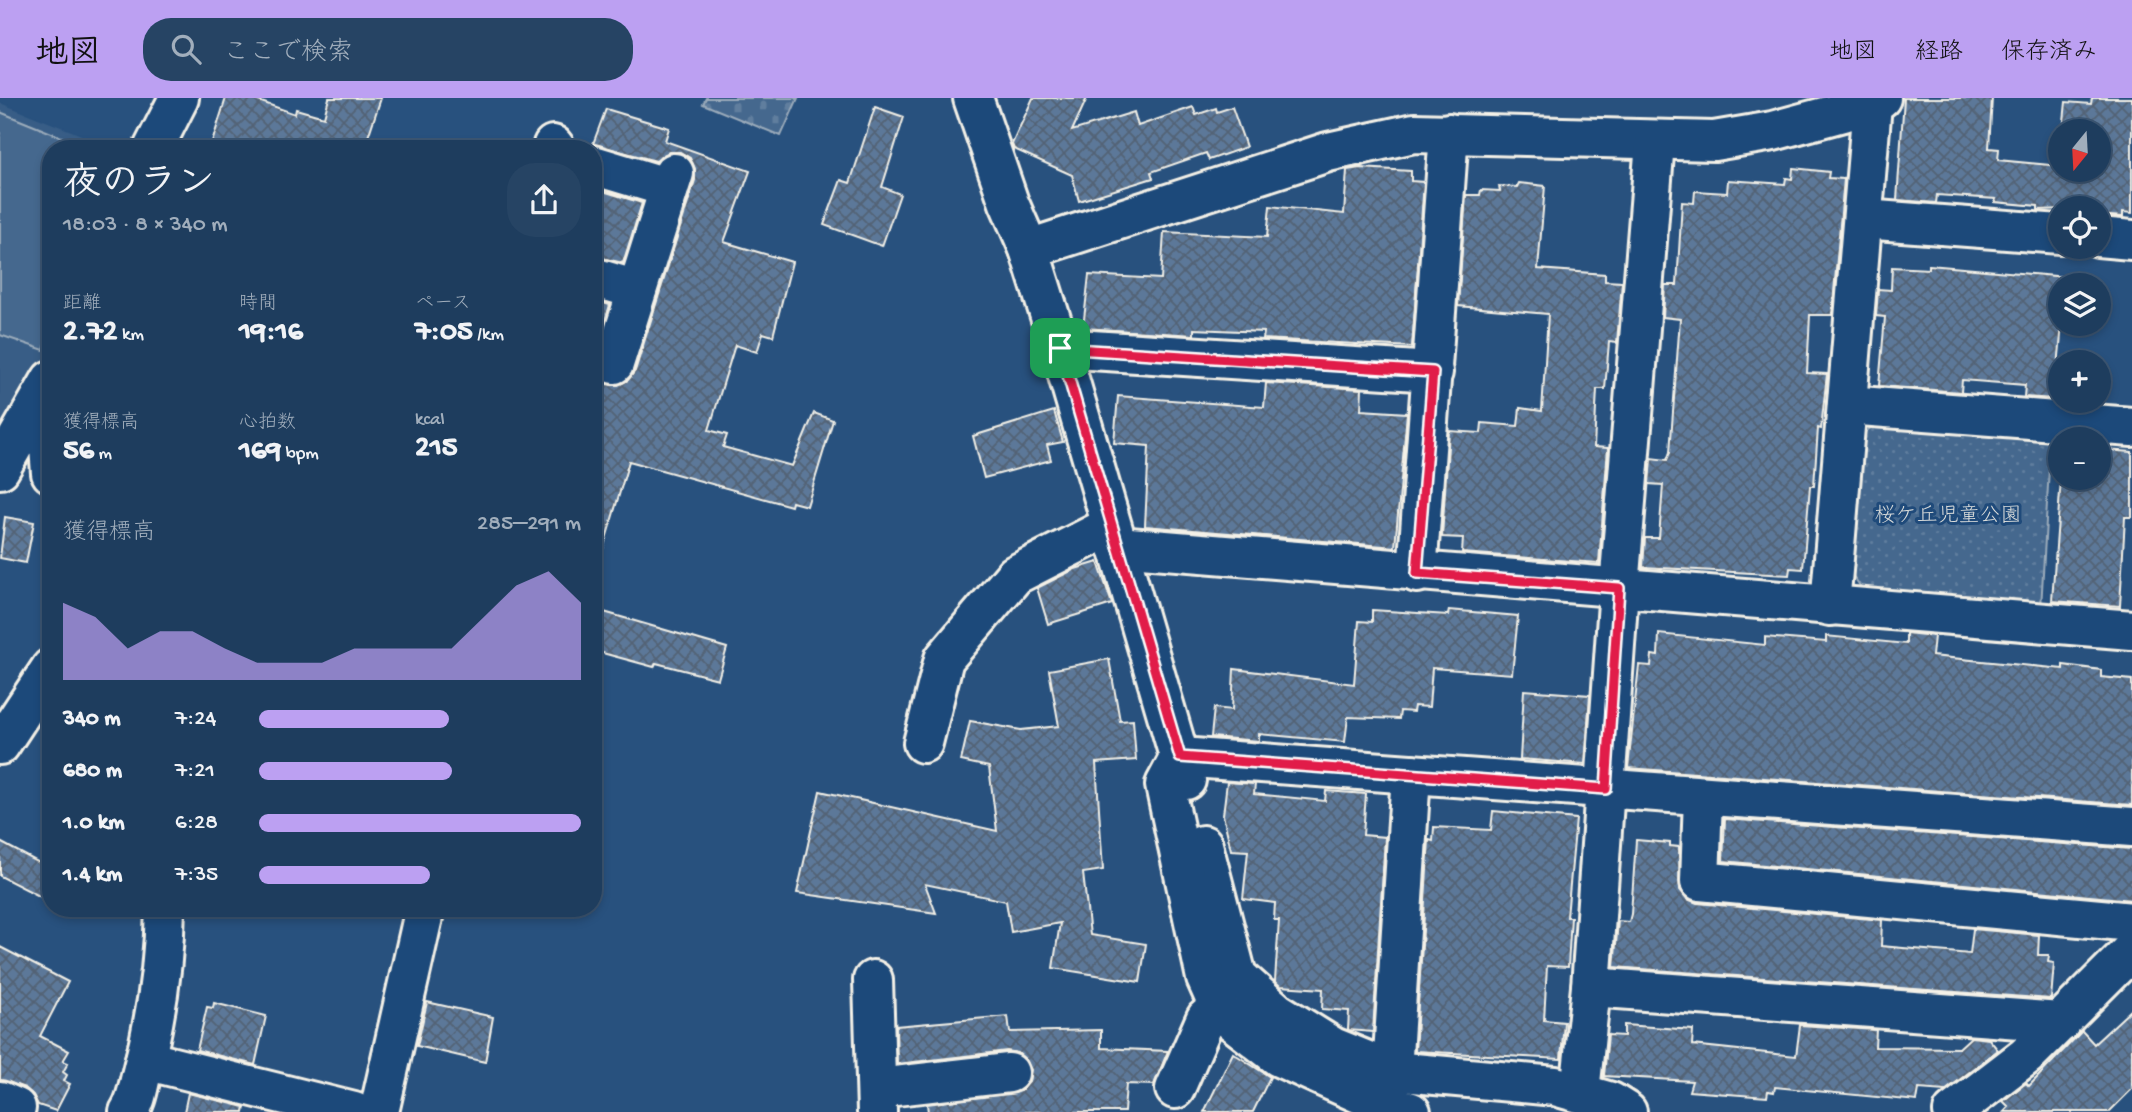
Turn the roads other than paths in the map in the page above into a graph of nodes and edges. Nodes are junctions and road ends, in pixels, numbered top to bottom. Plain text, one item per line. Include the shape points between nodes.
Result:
1 (179, 98) edge
2 (973, 98) edge
3 (1876, 101) edge
4 (1449, 133) junction
5 (159, 140) edge
6 (1656, 142) junction
7 (602, 167) edge
8 (1863, 219) junction
9 (2048, 233) edge
10 (2111, 238) edge
11 (2132, 240) edge
12 (1029, 250) junction
13 (602, 280) edge
14 (637, 290) junction
15 (1060, 348) junction
16 (602, 361) edge
17 (1433, 372) junction
18 (42, 396) edge
19 (1847, 405) junction
20 (2132, 427) edge
21 (0, 469) edge
22 (1114, 536) junction
23 (1417, 573) junction
24 (1619, 588) junction
25 (1830, 606) junction
26 (2132, 631) edge
27 (42, 682) edge
28 (923, 743) dead end
29 (0, 745) edge
30 (1180, 757) junction
31 (1411, 774) junction
32 (1606, 789) junction
33 (1703, 797) junction
34 (2132, 827) edge
35 (165, 917) edge
36 (423, 917) edge
37 (2132, 922) edge
38 (2132, 950) edge
39 (873, 980) dead end
40 (1591, 987) junction
41 (1219, 1009) junction
42 (2061, 1022) junction
43 (145, 1060) junction
44 (1392, 1071) junction
45 (1009, 1073) dead end
46 (1175, 1089) dead end
47 (1580, 1092) junction
48 (878, 1100) edge
49 (129, 1112) edge
50 (354, 1112) edge
51 (379, 1112) edge
52 (1411, 1112) edge
53 (1627, 1112) edge
54 (1953, 1112) edge

1 - 5 street
2 - 12 street
3 - 6 street via 1773,131 1714,141
3 - 8 street
4 - 6 street
4 - 12 street via 1415,133 1328,152
4 - 17 street
6 - 24 street
7 - 14 street via 672,181
8 - 9 street
8 - 19 street
10 - 11 street
12 - 15 street
13 - 14 street
14 - 16 street via 614,364
15 - 17 street
15 - 22 street
17 - 23 street
18 - 21 street
19 - 20 street
19 - 25 street
22 - 23 street
22 - 28 street via 1016,575 944,659
22 - 30 street
23 - 24 street
24 - 25 street
24 - 32 street
25 - 26 street
27 - 29 street
30 - 31 street
30 - 41 street via 1165,785 1206,978
30 - 44 street via 1237,976 1277,1012 1332,1047
31 - 32 street
31 - 44 street
32 - 33 street
32 - 40 street
33 - 34 street
33 - 37 street via 1700,881
35 - 43 street via 164,962
36 - 51 street
38 - 42 street
39 - 48 street
40 - 42 street
40 - 47 street
41 - 46 street via 1206,1018
41 - 52 street via 1279,1057
42 - 54 street via 2026,1056
43 - 49 street
43 - 50 street
44 - 47 street
45 - 48 street
47 - 53 street

